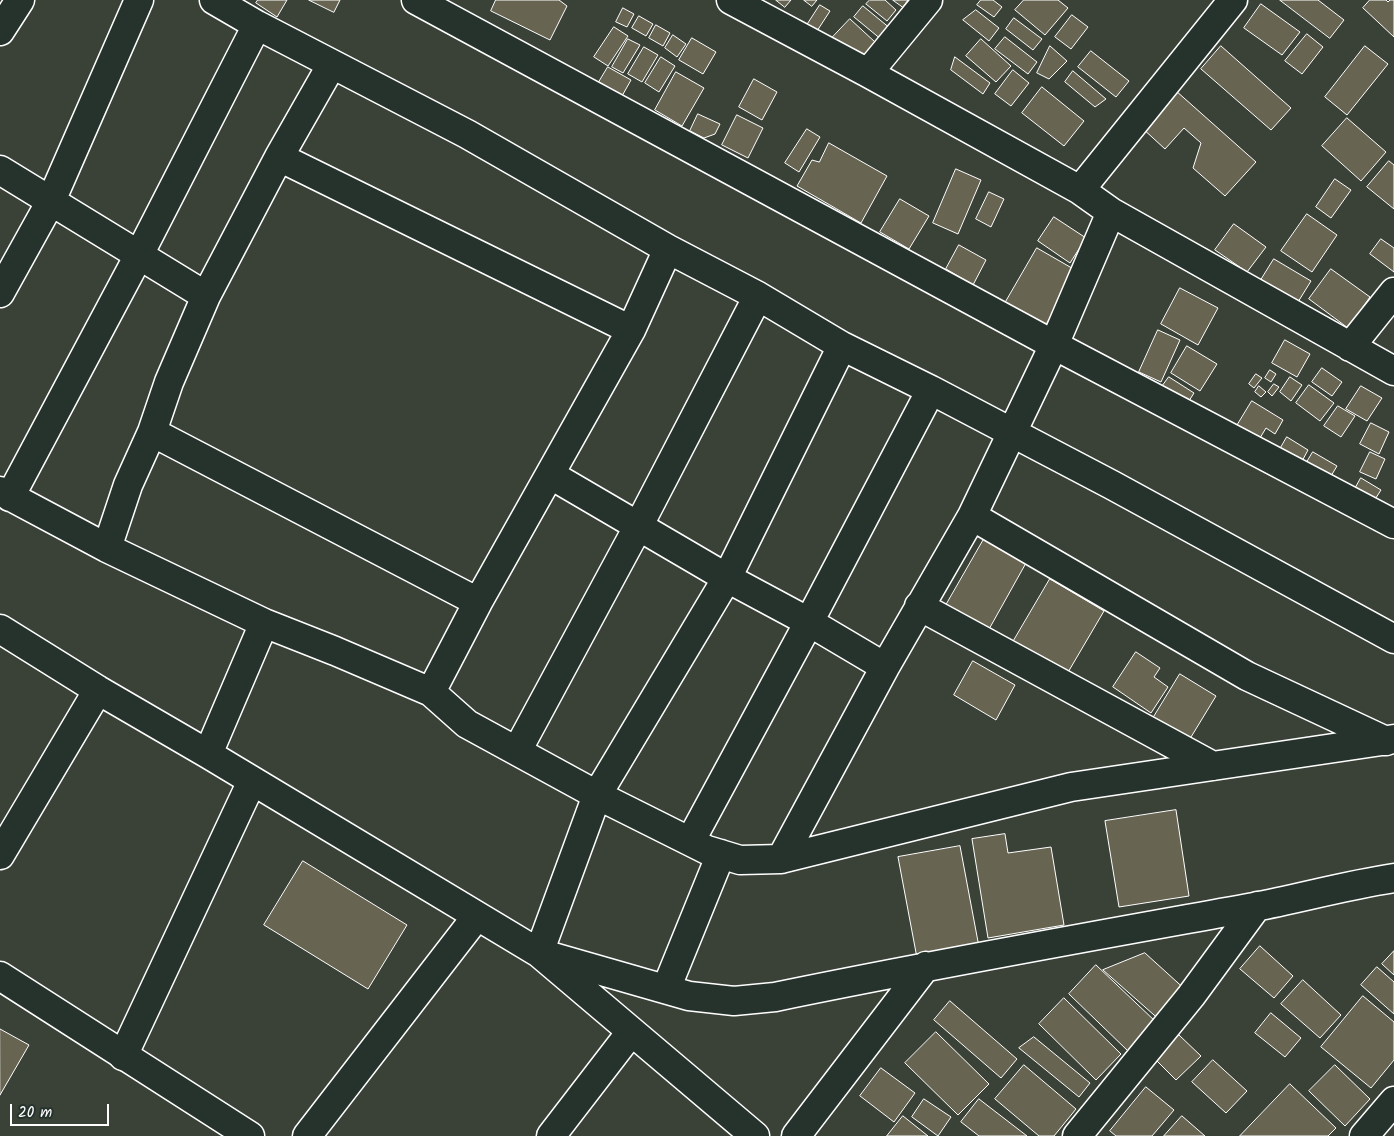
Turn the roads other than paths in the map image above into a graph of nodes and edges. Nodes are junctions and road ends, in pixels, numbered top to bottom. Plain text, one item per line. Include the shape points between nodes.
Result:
1 (20, 0) edge
2 (139, 0) edge
3 (214, 0) edge
4 (416, 0) edge
5 (732, 0) edge
6 (928, 0) edge
7 (1233, 0) edge
8 (257, 25) junction
9 (0, 31) edge
10 (332, 64) junction
11 (868, 73) junction
12 (278, 157) junction
13 (0, 170) edge
14 (1080, 190) junction
15 (51, 201) junction
16 (1111, 212) junction
17 (668, 249) junction
18 (139, 255) junction
19 (1394, 292) edge
20 (0, 293) edge
21 (206, 296) junction
22 (758, 296) junction
23 (631, 330) junction
24 (1054, 345) junction
25 (842, 346) junction
26 (1350, 347) junction
27 (1394, 372) edge
28 (931, 390) junction
29 (152, 432) junction
30 (1013, 434) junction
31 (550, 474) junction
32 (5, 494) edge
33 (972, 516) junction
34 (1394, 524) edge
35 (638, 525) junction
36 (107, 548) junction
37 (727, 578) junction
38 (478, 602) junction
39 (919, 606) junction
40 (264, 622) junction
41 (809, 622) junction
42 (0, 629) edge
43 (1394, 639) edge
44 (884, 667) junction
45 (98, 690) junction
46 (431, 692) junction
47 (1390, 740) edge
48 (516, 751) junction
49 (208, 754) junction
50 (1214, 766) junction
51 (252, 781) junction
52 (597, 795) junction
53 (691, 840) junction
54 (721, 854) junction
55 (0, 855) edge
56 (781, 858) junction
57 (1394, 878) edge
58 (1257, 906) junction
59 (477, 916) junction
60 (539, 953) junction
61 (926, 966) junction
62 (0, 976) edge
63 (666, 989) junction
64 (631, 1032) junction
65 (123, 1056) junction
66 (1394, 1101) edge
67 (250, 1136) edge
68 (308, 1136) edge
69 (551, 1136) edge
70 (755, 1136) edge
71 (796, 1136) edge
72 (1077, 1136) edge
73 (1364, 1136) edge

1 - 9 street
2 - 15 street
3 - 8 street
4 - 24 street
5 - 11 street
6 - 11 street
7 - 14 street
8 - 10 street
8 - 18 street
10 - 12 street
10 - 17 street via 467,134
11 - 14 street
12 - 21 street
12 - 23 street
13 - 15 street
14 - 16 street
15 - 18 street
15 - 20 street
16 - 24 street
16 - 26 street
17 - 22 street
17 - 23 street
18 - 21 street
18 - 32 street
19 - 26 street
21 - 29 street via 169,382
22 - 25 street
22 - 35 street
23 - 31 street
24 - 30 street
24 - 34 street
25 - 28 street
25 - 37 street
26 - 27 street
28 - 30 street
28 - 41 street
29 - 36 street via 128,485
29 - 38 street
30 - 33 street
30 - 43 street
31 - 35 street
31 - 38 street
32 - 36 street
33 - 39 street
33 - 47 street via 1246,676
35 - 37 street
35 - 48 street
36 - 40 street
37 - 41 street
37 - 52 street
38 - 46 street
39 - 44 street
39 - 50 street
40 - 46 street
40 - 49 street
41 - 44 street
41 - 53 street
42 - 45 street
44 - 56 street
45 - 49 street
45 - 55 street
46 - 48 street via 467,724
47 - 50 street
48 - 52 street
49 - 51 street
50 - 56 street via 1071,787
51 - 59 street
51 - 65 street
52 - 53 street
52 - 60 street
53 - 54 street
54 - 56 street via 740,860
54 - 63 street
57 - 58 street
58 - 61 street
58 - 72 street via 1191,996
59 - 60 street
59 - 68 street
60 - 63 street
60 - 64 street
61 - 63 street via 775,997 734,1001 689,996
61 - 71 street
62 - 65 street
64 - 69 street
64 - 70 street
65 - 67 street
66 - 73 street

